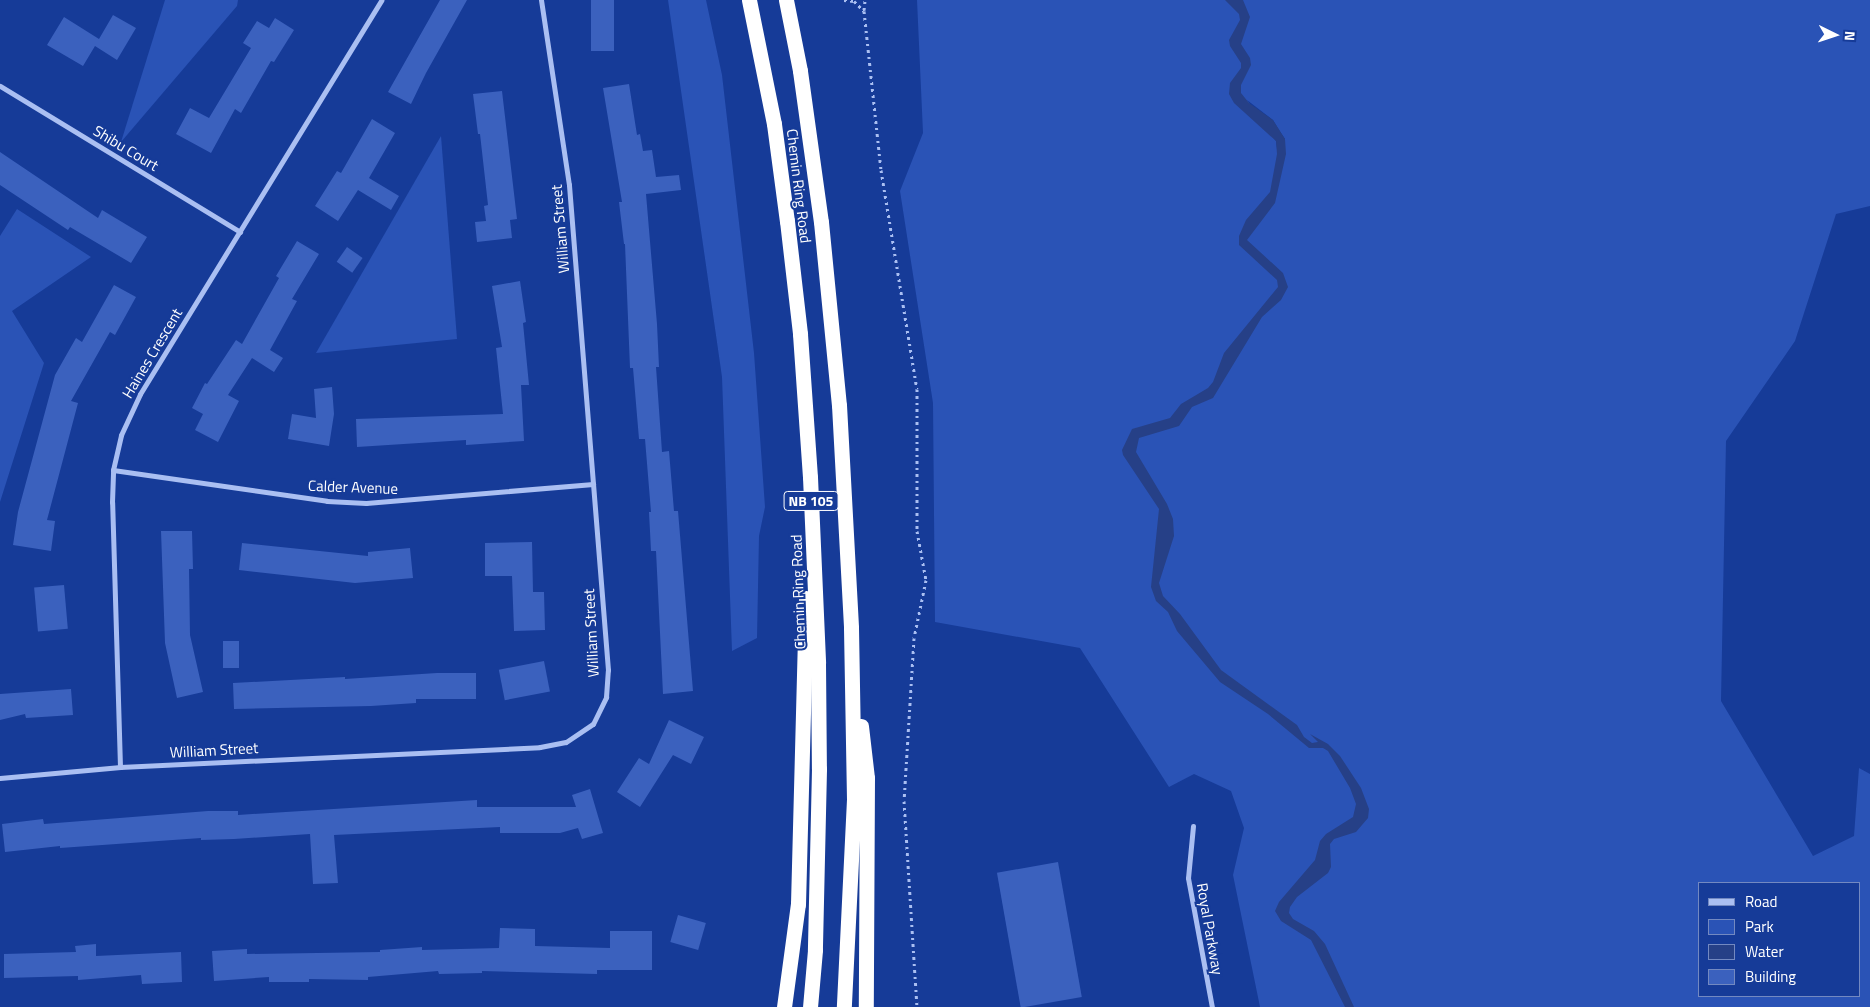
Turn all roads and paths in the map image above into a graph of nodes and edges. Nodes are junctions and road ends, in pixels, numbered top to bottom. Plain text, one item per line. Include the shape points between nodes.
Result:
1 (381, 0) edge
2 (541, 0) edge
3 (749, 0) edge
4 (786, 0) edge
5 (844, 0) edge
6 (865, 0) edge
7 (864, 11) junction
8 (0, 86) edge
9 (240, 232) junction
10 (113, 470) junction
11 (810, 476) junction
12 (593, 484) junction
13 (851, 628) junction
14 (120, 767) junction
15 (0, 778) edge
16 (1193, 826) dead end
17 (784, 1007) edge
18 (810, 1007) edge
19 (844, 1007) edge
20 (866, 1007) edge
21 (917, 1007) edge
22 (1212, 1007) edge

1 - 9 street, Haines Crescent
2 - 12 street, William Street via 569,184
3 - 11 highway, Chemin Ring Road / NB 105 via 774,124 787,221 800,334
4 - 13 highway, Chemin Ring Road / NB 105 via 800,71 820,222 839,405
5 - 7 path via 854,1
6 - 7 path
7 - 21 path via 881,170 917,389 917,531 926,580 914,638 904,801
8 - 9 street, Shibu Court
9 - 10 street, Haines Crescent via 140,394 121,435
10 - 12 street, Calder Avenue via 326,501 366,503
10 - 14 street, Haines Crescent
11 - 17 highway via 798,904
11 - 18 highway, Chemin Ring Road / NB 105 via 819,769 815,950
12 - 14 street, William Street via 608,670 606,697 593,724 566,742 540,747
13 - 19 highway, Chemin Ring Road / NB 105 via 854,799
13 - 20 highway via 867,778
14 - 15 street, William Street
16 - 22 street, Royal Parkway via 1188,878

